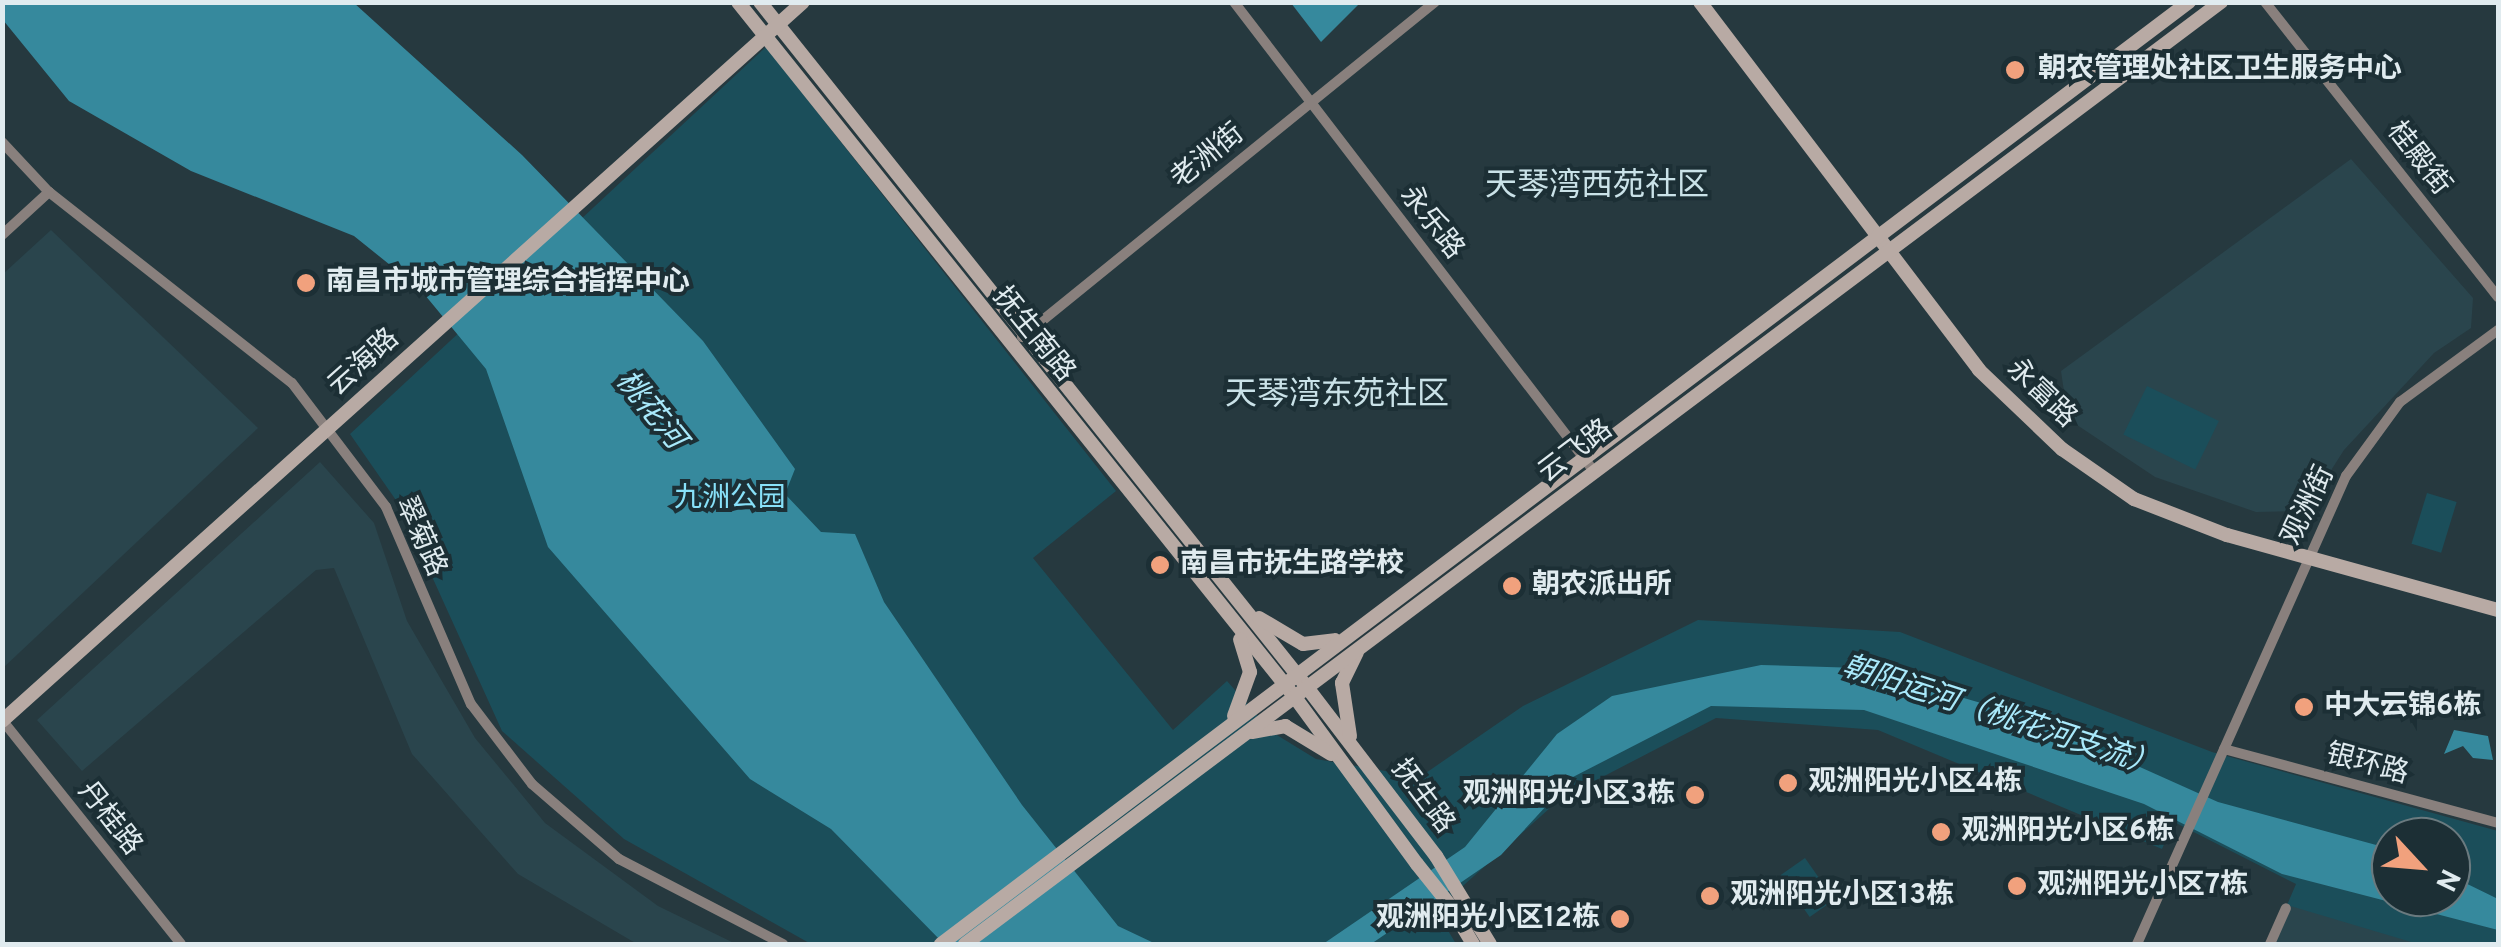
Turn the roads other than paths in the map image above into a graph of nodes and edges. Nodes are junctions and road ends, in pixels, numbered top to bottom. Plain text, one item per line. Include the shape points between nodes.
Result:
1 (738, 2) edge
2 (760, 2) edge
3 (803, 2) edge
4 (1234, 2) edge
5 (1435, 2) edge
6 (1700, 2) edge
7 (2190, 2) edge
8 (2221, 2) edge
9 (2265, 2) edge
10 (778, 26) junction
11 (765, 38) junction
12 (1310, 104) junction
13 (2, 142) edge
14 (49, 192) junction
15 (2, 235) edge
16 (1884, 240) junction
17 (2498, 297) edge
18 (2498, 330) edge
19 (1026, 334) junction
20 (1011, 348) junction
21 (328, 429) junction
22 (1588, 464) junction
23 (2308, 558) junction
24 (1243, 606) junction
25 (2498, 610) edge
26 (1228, 616) junction
27 (1345, 637) junction
28 (1362, 644) junction
29 (1295, 685) junction
30 (3, 721) edge
31 (1227, 726) junction
32 (1242, 735) junction
33 (1356, 750) junction
34 (2224, 750) junction
35 (1342, 762) junction
36 (2498, 823) edge
37 (1456, 902) junction
38 (2286, 908) dead end
39 (181, 944) edge
40 (783, 944) edge
41 (941, 944) edge
42 (964, 944) edge
43 (1473, 944) edge
44 (1490, 944) edge
45 (2138, 944) edge
46 (2270, 944) edge

1 - 11 main road, 抚生南路
2 - 10 main road, 抚生南路
3 - 10 main road, 云海路
4 - 12 street, 永乐路
5 - 12 street, 老洲街
6 - 16 main road, 永富路
7 - 16 main road, 云飞路
8 - 16 main road, 云飞路
9 - 17 street, 桂殿街
10 - 11 main road, 云海路
10 - 19 main road, 抚生南路
11 - 20 main road, 抚生南路
11 - 21 main road, 云海路
12 - 19 street, 老洲街
12 - 22 street, 永乐路
13 - 14 street, 翠菊路
14 - 15 street
14 - 21 street, 翠菊路 via 292,383
16 - 22 main road, 云飞路
16 - 23 main road, 永富路 via 1979,370 2062,449 2134,499
18 - 23 street, 观洲街 via 2400,402 2346,476
19 - 20 street, 老洲街
19 - 24 main road, 抚生南路
20 - 26 main road, 抚生南路
21 - 30 main road, 云海路
21 - 40 street, 翠菊路 via 386,507 471,704 532,784 619,859
22 - 27 main road, 云飞路
22 - 28 main road, 云飞路
23 - 25 main road, 永富路
23 - 34 street, 观洲街
24 - 27 main road via 1302,644
24 - 29 main road, 抚生南路
26 - 29 main road, 抚生南路
26 - 31 main road via 1250,672
27 - 29 main road, 云飞路
28 - 29 main road, 云飞路
28 - 33 main road via 1342,683
29 - 31 main road, 云飞路
29 - 32 main road, 云飞路
29 - 33 main road, 抚生路
29 - 35 main road, 抚生路
30 - 39 street, 丹桂路
31 - 41 main road, 云飞路
32 - 35 main road via 1285,726
32 - 42 main road, 云飞路
33 - 37 main road, 抚生路 via 1436,856
34 - 36 street, 银环路
34 - 45 street, 观洲街
35 - 37 main road, 抚生路, bridge via 1417,864
37 - 43 main road, 抚生路
37 - 44 main road, 抚生路
38 - 46 street

